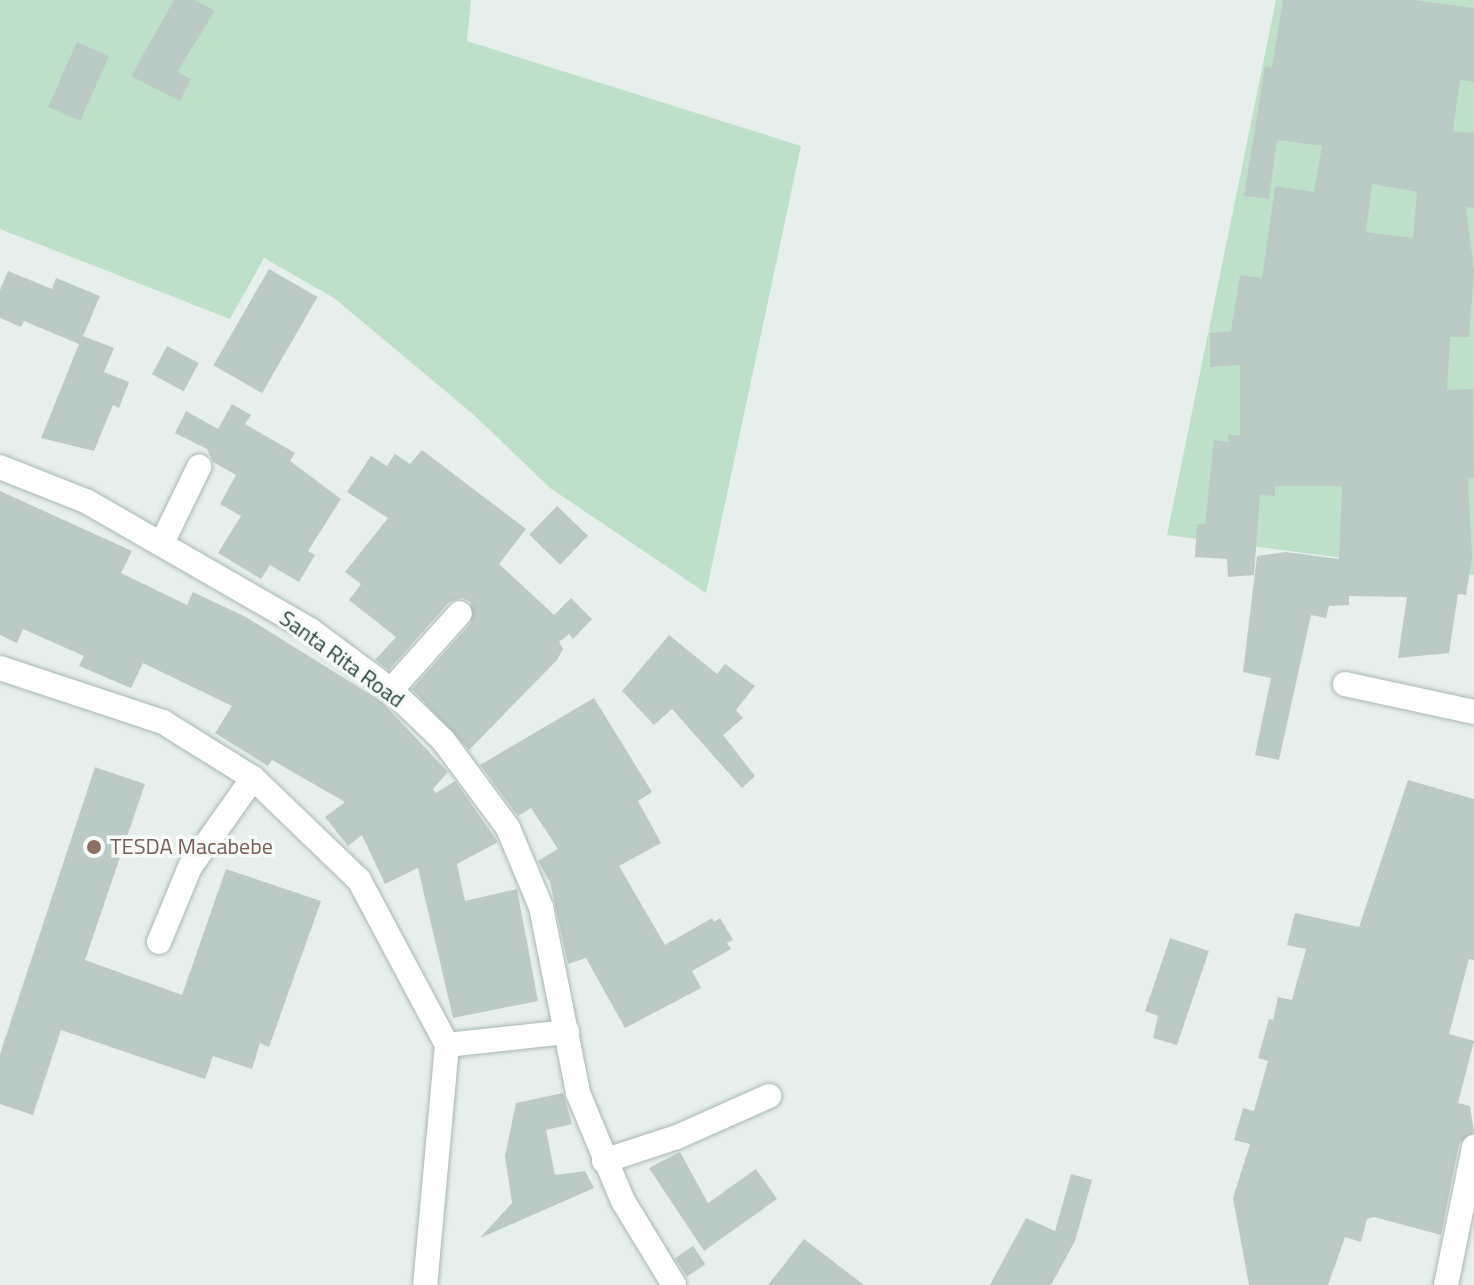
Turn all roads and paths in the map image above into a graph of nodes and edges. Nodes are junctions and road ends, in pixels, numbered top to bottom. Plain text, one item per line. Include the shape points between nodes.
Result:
1 (0, 467) edge
2 (199, 467) dead end
3 (162, 543) junction
4 (460, 613) dead end
5 (0, 668) edge
6 (1345, 684) dead end
7 (391, 690) junction
8 (1474, 712) edge
9 (253, 778) junction
10 (159, 942) dead end
11 (567, 1032) junction
12 (447, 1045) junction
13 (769, 1096) dead end
14 (1474, 1147) edge
15 (604, 1161) junction
16 (425, 1285) edge
17 (674, 1285) edge
18 (1446, 1285) edge

1 - 3 street, Santa Rita Road via 86,501
2 - 3 street
3 - 7 street, Santa Rita Road via 310,630
4 - 7 street
5 - 9 street via 163,722
6 - 8 street
7 - 11 street, Santa Rita Road via 443,740 508,828 541,907
9 - 10 street via 190,867
9 - 12 street via 359,880
11 - 12 street
11 - 15 street, Santa Rita Road via 578,1093
12 - 16 street
13 - 15 street via 677,1137
14 - 18 street
15 - 17 street, Santa Rita Road

